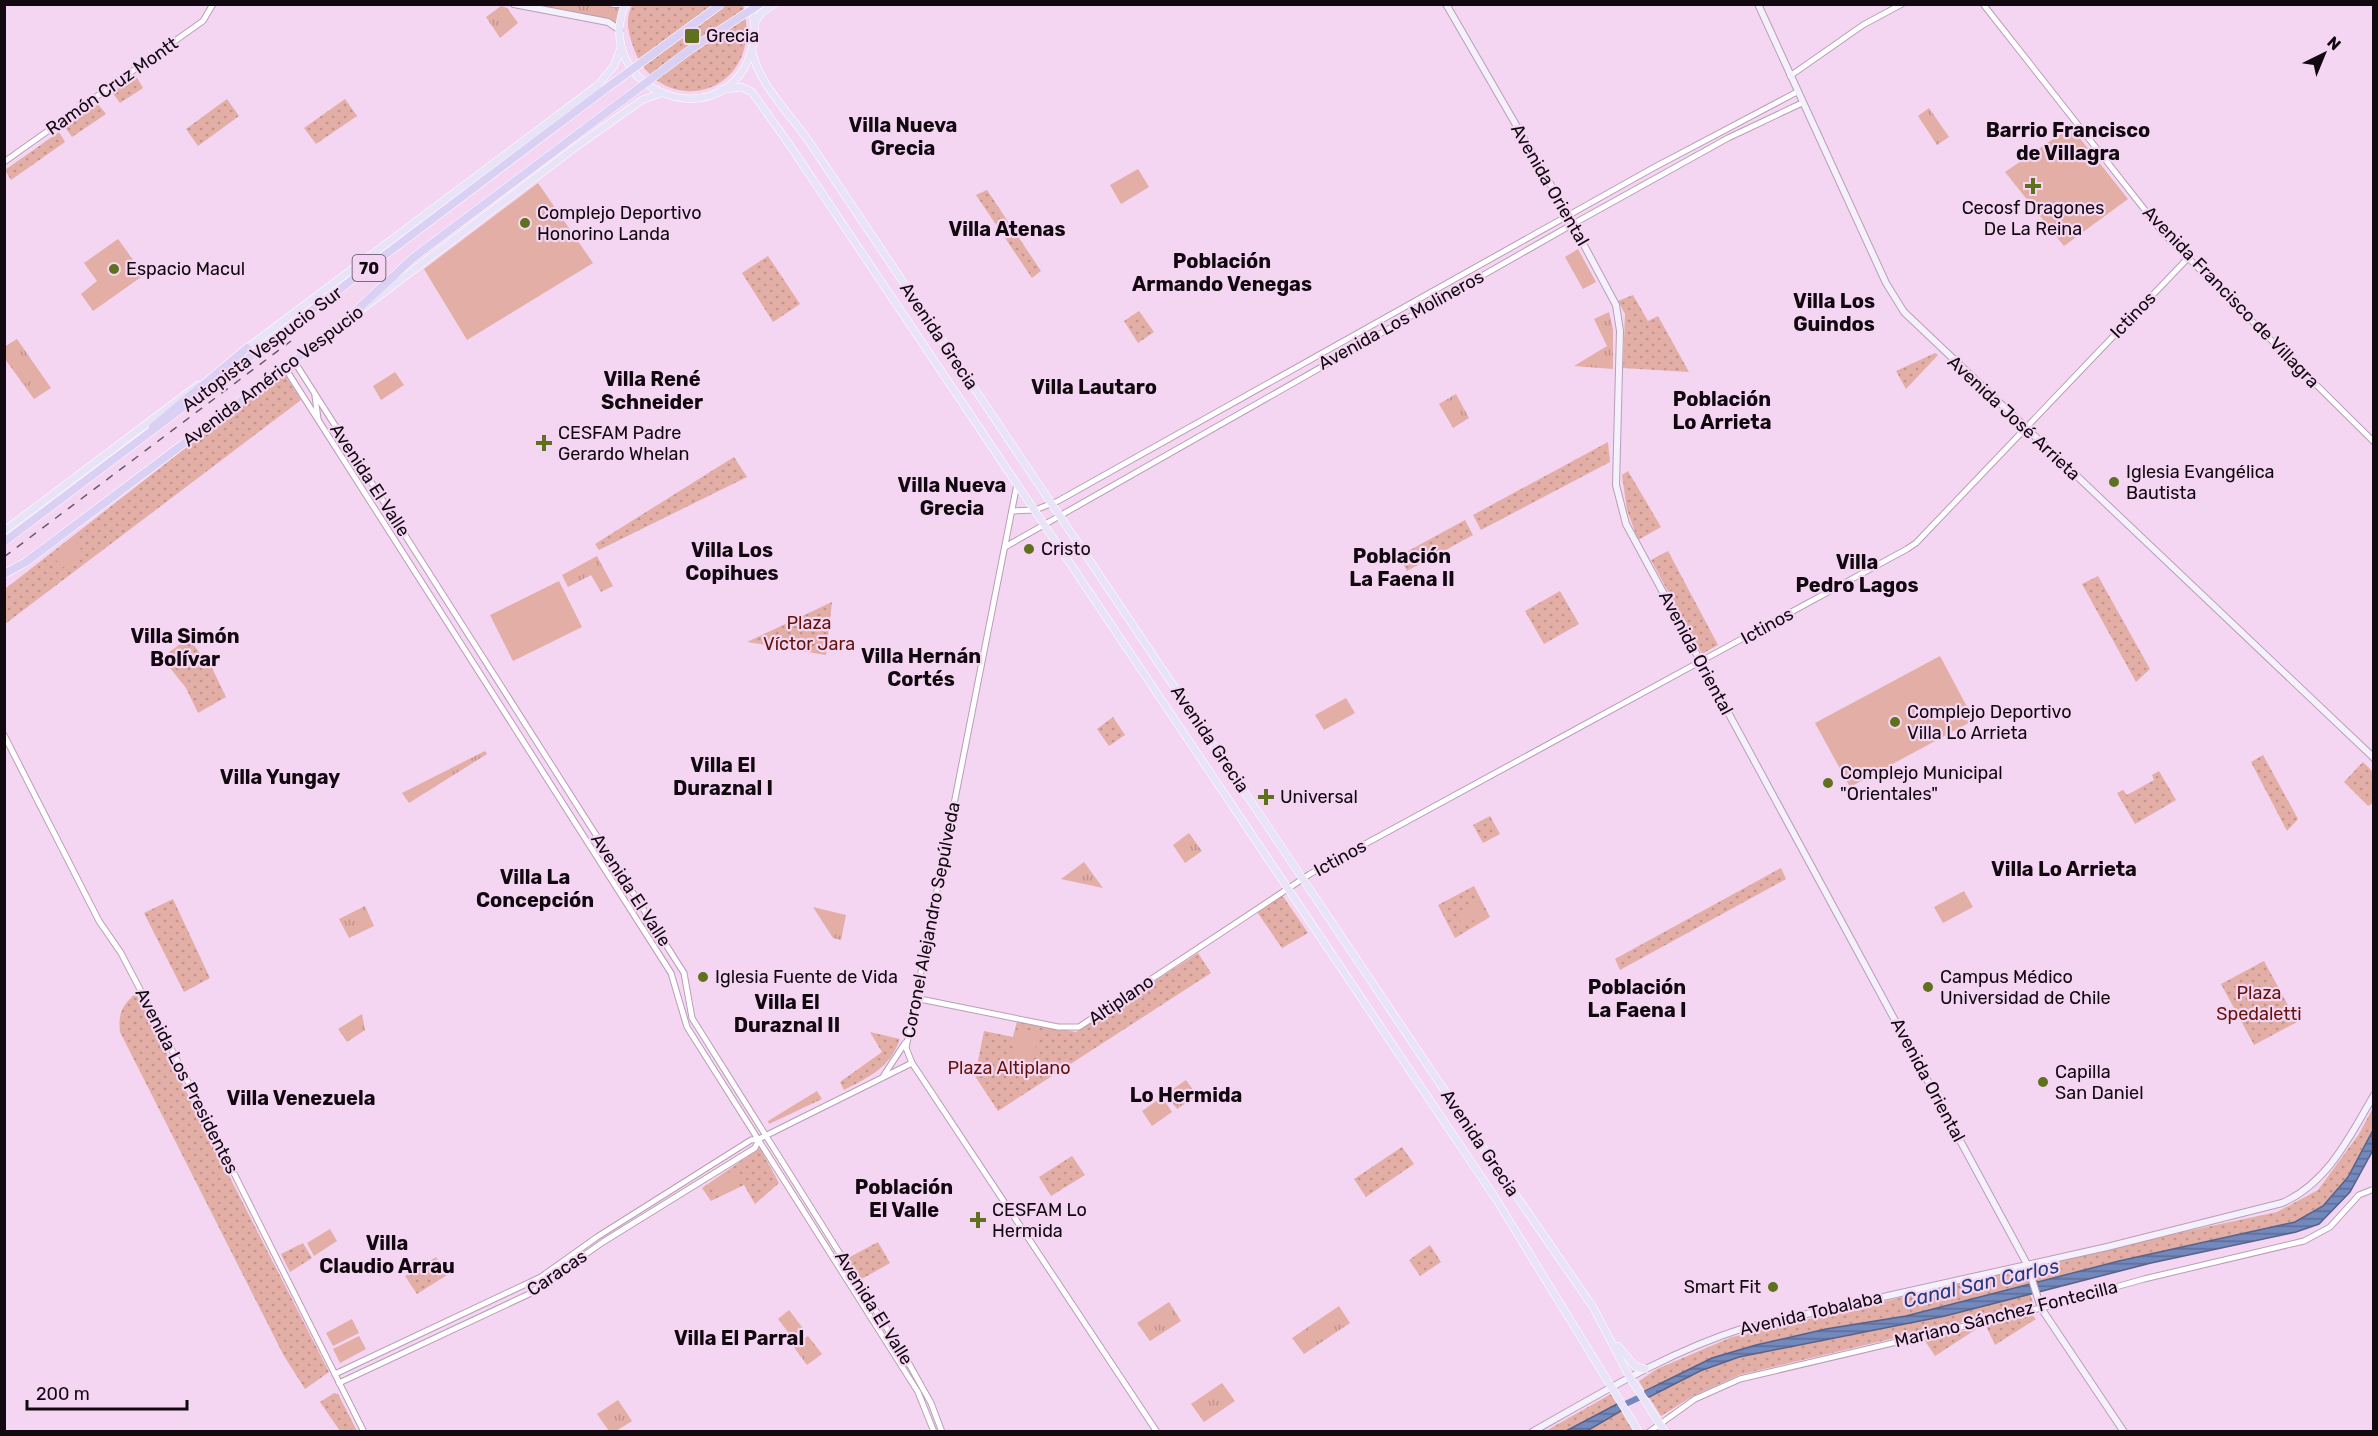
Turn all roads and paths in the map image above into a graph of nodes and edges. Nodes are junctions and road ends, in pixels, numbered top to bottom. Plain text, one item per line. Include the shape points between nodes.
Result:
1 (213, 4) edge
2 (514, 4) edge
3 (613, 4) edge
4 (620, 4) edge
5 (625, 4) edge
6 (721, 4) edge
7 (749, 4) edge
8 (760, 4) edge
9 (774, 4) edge
10 (1446, 4) edge
11 (1758, 4) edge
12 (1902, 4) edge
13 (1983, 4) edge
14 (754, 24) junction
15 (620, 30) junction
16 (621, 46) junction
17 (752, 49) junction
18 (1790, 76) junction
19 (720, 90) junction
20 (1797, 92) junction
21 (661, 93) junction
22 (1802, 103) junction
23 (4, 162) edge
24 (1569, 216) junction
25 (1573, 224) junction
26 (2188, 258) junction
27 (336, 329) junction
28 (247, 348) junction
29 (294, 361) junction
30 (285, 368) junction
31 (315, 394) junction
32 (319, 421) junction
33 (2025, 428) junction
34 (2373, 442) edge
35 (131, 449) junction
36 (1017, 484) junction
37 (1052, 504) junction
38 (1035, 510) junction
39 (1012, 511) junction
40 (1059, 514) junction
41 (1044, 523) junction
42 (4, 531) edge
43 (4, 542) edge
44 (1005, 547) junction
45 (4, 576) edge
46 (1700, 662) junction
47 (4, 735) edge
48 (2373, 758) edge
49 (605, 849) junction
50 (596, 855) junction
51 (1302, 878) junction
52 (1288, 887) junction
53 (915, 998) junction
54 (906, 1042) junction
55 (912, 1063) junction
56 (881, 1078) junction
57 (2373, 1095) edge
58 (762, 1138) junction
59 (2373, 1189) edge
60 (2026, 1264) junction
61 (2041, 1308) junction
62 (1600, 1318) junction
63 (909, 1362) junction
64 (902, 1367) junction
65 (1645, 1369) junction
66 (335, 1374) junction
67 (1629, 1376) junction
68 (339, 1383) junction
69 (1612, 1385) junction
70 (1660, 1423) junction
71 (364, 1431) edge
72 (934, 1431) edge
73 (942, 1431) edge
74 (1157, 1431) edge
75 (1532, 1431) edge
76 (1639, 1431) edge
77 (1649, 1431) edge
78 (1665, 1431) edge
79 (2124, 1431) edge

1 - 23 street, Ramón Cruz Montt via 203,21
2 - 15 main road via 608,22
3 - 4 main road
5 - 15 main road
6 - 35 highway, Autopista Vespucio Sur / 70, bridge
7 - 14 main road
8 - 27 highway, Autopista Vespucio Sur / 70, bridge via 691,49 413,258
9 - 14 main road
10 - 24 main road, Avenida Oriental
11 - 18 main road, Avenida José Arrieta
12 - 18 street
13 - 26 street, Avenida Francisco de Villagra via 2156,224
14 - 17 main road
15 - 16 main road
16 - 21 main road via 635,75
16 - 28 main road, Avenida Américo Vespucio via 614,66 598,85
17 - 19 main road via 739,75
17 - 37 main road, Avenida Grecia via 757,67 774,93
18 - 20 main road, Avenida José Arrieta
19 - 21 main road via 695,98
19 - 36 main road, Avenida Grecia via 745,88 756,95
20 - 22 main road, Avenida José Arrieta
20 - 24 street, Avenida Los Molineros
21 - 27 main road, Avenida Américo Vespucio via 642,100 577,146
22 - 25 street, Avenida Los Molineros via 1728,138
22 - 33 main road, Avenida José Arrieta via 1899,306
24 - 25 main road, Avenida Oriental
24 - 37 street, Avenida Los Molineros
25 - 40 street, Avenida Los Molineros
25 - 46 main road, Avenida Oriental via 1619,316 1616,485 1620,506
26 - 33 street, Ictinos
26 - 34 street, Avenida Francisco de Villagra
27 - 29 highway, Avenida Américo Vespucio / 70
28 - 35 highway
28 - 42 main road, Avenida Américo Vespucio
29 - 30 highway, Avenida Américo Vespucio / 70
29 - 31 street, Avenida El Valle
30 - 32 street, Avenida El Valle
30 - 45 highway, Avenida Américo Vespucio / 70
31 - 32 street
31 - 49 street, Avenida El Valle
32 - 50 street, Avenida El Valle
33 - 46 street, Ictinos via 1912,546
33 - 48 main road, Avenida José Arrieta
35 - 43 highway, Autopista Vespucio Sur / 70
36 - 38 main road, Avenida Grecia
36 - 39 street, Coronel Alejandro Sepúlveda
37 - 38 street, Avenida Los Molineros
37 - 40 main road, Avenida Grecia
38 - 39 street, Avenida Los Molineros
38 - 41 main road, Avenida Grecia
39 - 44 street, Coronel Alejandro Sepúlveda
40 - 41 street, Avenida Los Molineros
40 - 51 main road, Avenida Grecia
41 - 44 street, Avenida Los Molineros
41 - 52 main road, Avenida Grecia
44 - 53 street, Coronel Alejandro Sepúlveda
46 - 51 street, Ictinos
46 - 60 main road, Avenida Oriental
47 - 66 street, Avenida Los Presidentes via 95,914 119,949 171,1049
49 - 50 street
49 - 58 street, Avenida El Valle via 684,973 692,1018
50 - 58 street, Avenida El Valle via 673,976 687,1027
51 - 52 street, Altiplano
51 - 62 main road, Avenida Grecia
52 - 53 street, Altiplano via 1077,1029
52 - 69 main road, Avenida Grecia via 1496,1199
53 - 54 street, Coronel Alejandro Sepúlveda
54 - 55 street, Coronel Alejandro Sepúlveda
54 - 56 street
55 - 56 street, Caracas
55 - 74 street, Coronel Alejandro Sepúlveda
56 - 58 street, Caracas
57 - 60 main road, Avenida Tobalaba via 2331,1165 2299,1196 2255,1211
58 - 63 street, Avenida El Valle
58 - 64 street, Avenida El Valle
58 - 66 street, Caracas via 750,1140 541,1277
58 - 68 street, Caracas via 755,1148 603,1242 529,1294
59 - 61 street, Mariano Sánchez Fontecilla via 2359,1195 2334,1224 2308,1239
60 - 61 main road, Avenida Oriental
60 - 65 main road, Avenida Tobalaba via 1744,1328 1707,1340
61 - 70 street, Mariano Sánchez Fontecilla via 1740,1379 1695,1399
61 - 79 main road, Avenida Oriental
62 - 65 main road via 1628,1359
62 - 67 main road, Avenida Grecia
63 - 64 street
63 - 73 street, Avenida El Valle
64 - 72 street, Avenida El Valle
65 - 67 main road, Avenida Tobalaba
66 - 68 street, Avenida Los Presidentes
67 - 69 main road, Avenida Tobalaba
67 - 70 main road, Avenida Grecia
68 - 71 street, Avenida Los Presidentes
69 - 75 main road, Avenida Tobalaba
69 - 76 main road, Avenida Grecia
70 - 77 street, Mariano Sánchez Fontecilla
70 - 78 main road, Avenida Grecia

